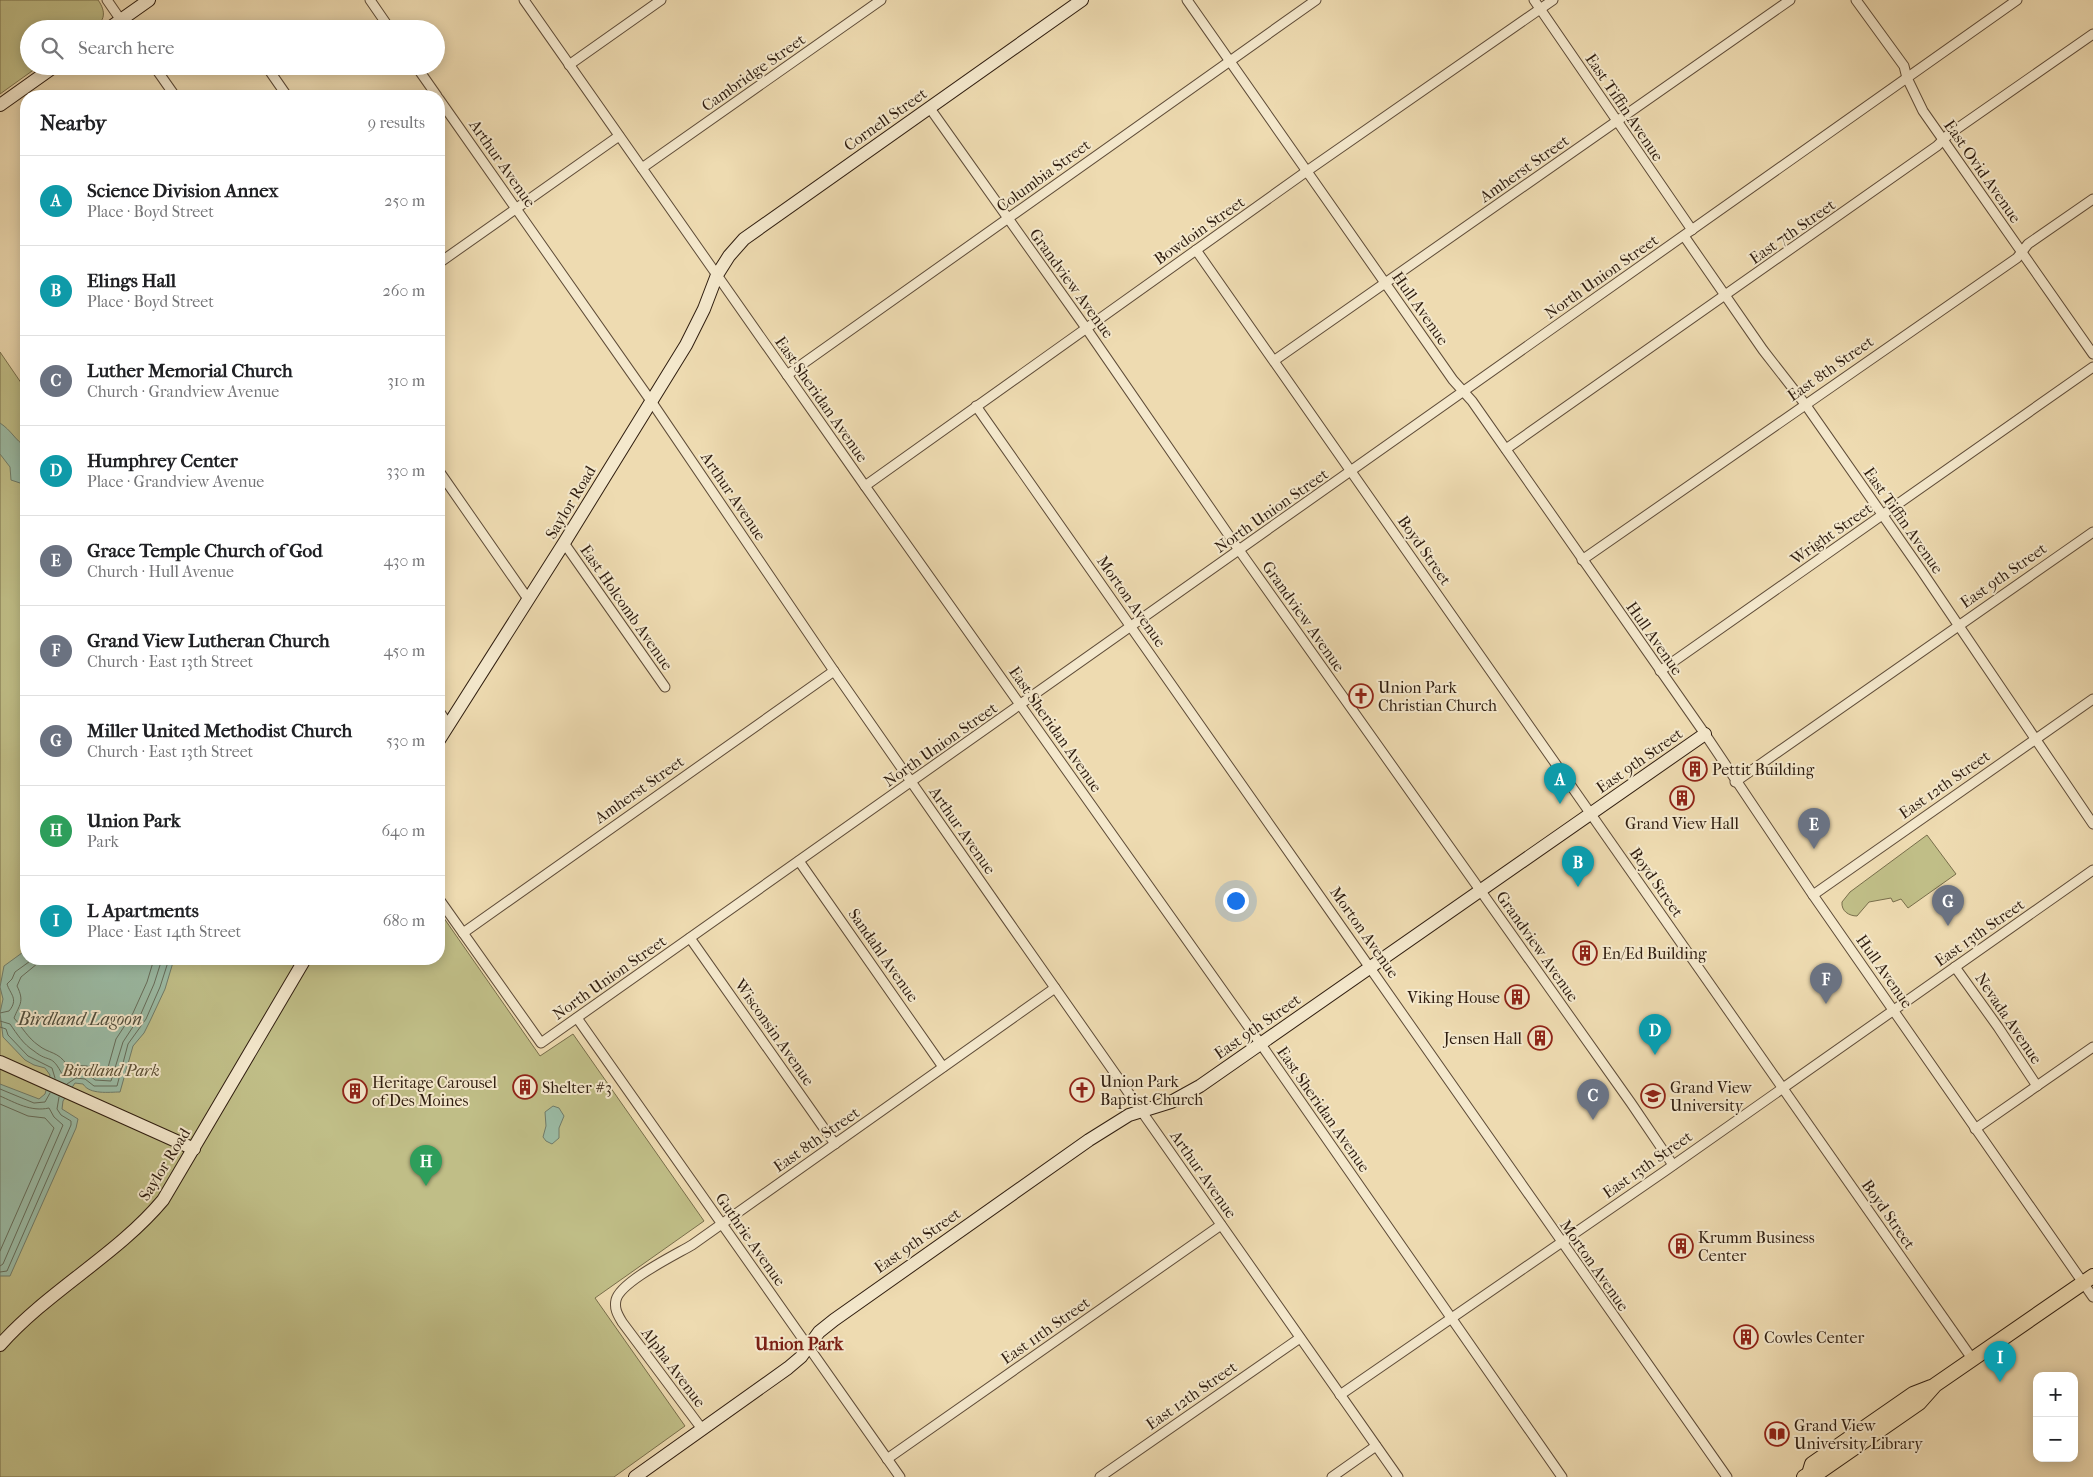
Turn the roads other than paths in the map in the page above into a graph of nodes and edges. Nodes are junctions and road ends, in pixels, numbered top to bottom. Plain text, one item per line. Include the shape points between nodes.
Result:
1 (107, 0) edge
2 (149, 0) edge
3 (370, 0) edge
4 (524, 0) edge
5 (661, 0) edge
6 (881, 0) edge
7 (1082, 0) edge
8 (1187, 0) edge
9 (1316, 0) edge
10 (1534, 0) edge
11 (1553, 0) edge
12 (1790, 0) edge
13 (1856, 0) edge
14 (2017, 0) edge
15 (1541, 9) junction
16 (121, 20) edge
17 (128, 20) edge
18 (384, 20) edge
19 (2093, 34) edge
20 (1229, 61) junction
21 (569, 65) junction
22 (43, 75) edge
23 (160, 75) edge
24 (272, 75) edge
25 (422, 75) edge
26 (1907, 78) junction
27 (22, 90) edge
28 (171, 90) edge
29 (283, 90) edge
30 (432, 90) edge
31 (20, 91) edge
32 (0, 106) edge
33 (930, 107) junction
34 (445, 108) edge
35 (1616, 122) junction
36 (619, 136) junction
37 (1943, 140) junction
38 (642, 168) junction
39 (1307, 171) junction
40 (2093, 199) edge
41 (516, 208) junction
42 (1008, 219) junction
43 (1692, 230) junction
44 (1684, 236) junction
45 (1196, 250) junction
46 (2021, 252) junction
47 (445, 259) edge
48 (716, 276) junction
49 (1385, 283) junction
50 (1726, 296) junction
51 (1086, 328) junction
52 (2093, 354) edge
53 (1275, 360) junction
54 (2093, 367) edge
55 (787, 375) junction
56 (1463, 391) junction
57 (651, 401) junction
58 (1805, 404) junction
59 (976, 406) junction
60 (1506, 449) junction
61 (1352, 471) junction
62 (445, 480) edge
63 (864, 486) junction
64 (1882, 515) junction
65 (2093, 532) edge
66 (564, 543) junction
67 (1239, 550) junction
68 (1582, 560) junction
69 (528, 599) junction
70 (1132, 626) junction
71 (1957, 626) junction
72 (834, 671) junction
73 (1660, 671) junction
74 (665, 687) dead end
75 (2093, 699) edge
76 (1021, 705) junction
77 (445, 720) edge
78 (448, 724) junction
79 (445, 729) edge
80 (1705, 734) junction
81 (2034, 739) junction
82 (912, 782) junction
83 (1735, 782) junction
84 (1590, 813) junction
85 (2093, 824) edge
86 (800, 861) junction
87 (2093, 870) edge
88 (1480, 890) junction
89 (1813, 895) junction
90 (445, 908) edge
91 (463, 933) junction
92 (690, 938) junction
93 (301, 965) edge
94 (1370, 966) junction
95 (1955, 967) junction
96 (1055, 988) junction
97 (1894, 1010) junction
98 (577, 1018) junction
99 (1260, 1043) junction
100 (2091, 1051) edge
101 (0, 1062) edge
102 (943, 1067) junction
103 (2036, 1086) junction
104 (1783, 1088) junction
105 (1142, 1110) junction
106 (1975, 1129) junction
107 (835, 1144) junction
108 (194, 1149) junction
109 (1673, 1165) junction
110 (722, 1223) junction
111 (1221, 1225) junction
112 (1561, 1243) junction
113 (2088, 1280) edge
114 (2093, 1297) edge
115 (1451, 1318) junction
116 (622, 1322) joint
117 (1300, 1338) junction
118 (0, 1344) edge
119 (809, 1346) junction
120 (1973, 1360) junction
121 (1340, 1395) junction
122 (702, 1429) junction
123 (1376, 1446) junction
124 (887, 1459) junction
125 (1807, 1475) edge
126 (635, 1477) edge
127 (900, 1477) edge
128 (1100, 1477) edge
129 (1332, 1477) edge
130 (1398, 1477) edge
131 (1562, 1477) edge
132 (1727, 1477) edge

1 - 16 street
2 - 17 street
3 - 18 street
4 - 21 street, East Sheridan Avenue
5 - 21 street
6 - 38 street, Cambridge Street
7 - 33 street, Cornell Street
8 - 20 street, Hull Avenue
9 - 20 street, Columbia Street
10 - 15 street, East Tiffin Avenue
11 - 15 street, Bowdoin Street
12 - 35 street, Amherst Street
13 - 26 street, East Ovid Avenue via 1904,66
14 - 26 street, North Union Street
15 - 35 street, East Tiffin Avenue
15 - 39 street, Bowdoin Street
19 - 37 street, East 7th Street
20 - 39 street, Hull Avenue
20 - 42 street, Columbia Street
21 - 36 street, East Sheridan Avenue
22 - 27 street
23 - 28 street
24 - 29 street
25 - 30 street, Arthur Avenue
26 - 37 street, East Ovid Avenue via 1923,111
26 - 43 street, North Union Street
31 - 32 street
33 - 42 street, Grandview Avenue
33 - 48 street, Cornell Street via 744,239
34 - 41 street, Arthur Avenue
35 - 43 street, East Tiffin Avenue
35 - 49 street, Amherst Street
36 - 38 street, East Sheridan Avenue
36 - 41 street
37 - 46 street, East Ovid Avenue
37 - 50 street, East 7th Street
38 - 48 street, East Sheridan Avenue
39 - 45 street, Bowdoin Street
39 - 49 street, Hull Avenue
40 - 46 street, East 8th Street
41 - 47 street
41 - 57 street, Arthur Avenue
42 - 51 street, Grandview Avenue
42 - 55 street, Columbia Street
43 - 44 street, North Union Street
44 - 50 street, East Tiffin Avenue
44 - 56 street, North Union Street
45 - 51 street, Bowdoin Street
45 - 53 street, Boyd Street
46 - 52 street, East Ovid Avenue
46 - 58 street, East 8th Street
48 - 55 street, East Sheridan Avenue
48 - 57 street, Saylor Road via 689,339
49 - 53 street, Amherst Street
49 - 56 street, Hull Avenue
50 - 58 street, East Tiffin Avenue
50 - 60 street, East 7th Street
51 - 59 street, Bowdoin Street
51 - 67 street, Grandview Avenue
53 - 61 street, Boyd Street
54 - 64 street, Wright Street
55 - 63 street, East Sheridan Avenue
56 - 60 street, Hull Avenue
56 - 61 street, North Union Street
57 - 66 street, Saylor Road
57 - 72 street, Arthur Avenue
58 - 64 street, East Tiffin Avenue
58 - 68 street, East 8th Street
59 - 63 street, Bowdoin Street
59 - 70 street, Morton Avenue
60 - 68 street, Hull Avenue
61 - 67 street, North Union Street
61 - 84 street, Boyd Street
62 - 69 street
63 - 76 street, East Sheridan Avenue
64 - 71 street, East Tiffin Avenue
64 - 73 street, Wright Street
65 - 71 street, East 9th Street
66 - 69 street, Saylor Road
66 - 74 street, East Holcomb Avenue
67 - 70 street, North Union Street
67 - 88 street, Grandview Avenue
68 - 73 street, Hull Avenue
69 - 78 street, Saylor Road
70 - 76 street, North Union Street
70 - 94 street, Morton Avenue
71 - 81 street, East Tiffin Avenue
71 - 83 street, East 9th Street
72 - 82 street, Arthur Avenue
72 - 91 street, Amherst Street
73 - 80 street, Hull Avenue
75 - 81 street, East 12th Street
76 - 82 street, North Union Street
76 - 99 street, East Sheridan Avenue
77 - 78 street
78 - 79 street, Saylor Road
80 - 83 street, Hull Avenue
80 - 84 street, East 9th Street
81 - 85 street, East Tiffin Avenue
81 - 89 street, East 12th Street
82 - 86 street, North Union Street
82 - 96 street, Arthur Avenue
83 - 89 street, Hull Avenue
84 - 88 street, East 9th Street
84 - 104 street, Boyd Street
86 - 92 street, North Union Street
86 - 102 street, Sandahl Avenue
87 - 95 street, East 13th Street
88 - 94 street, East 9th Street
88 - 109 street, Grandview Avenue
89 - 97 street, Hull Avenue
90 - 91 street
91 - 98 street, North Union Street via 541,1043
92 - 98 street, North Union Street
92 - 107 street, Wisconsin Avenue
93 - 108 street, Saylor Road
94 - 99 street, East 9th Street
94 - 112 street, Morton Avenue
95 - 97 street, East 13th Street
95 - 103 street, Nevada Avenue
96 - 102 street, East 8th Street
96 - 105 street, Arthur Avenue
97 - 104 street, East 13th Street
97 - 106 street, Hull Avenue
98 - 110 street, Guthrie Avenue
99 - 105 street, East 9th Street via 1186,1096
99 - 115 street, East Sheridan Avenue
100 - 103 street
101 - 108 street
102 - 107 street, East 8th Street
103 - 106 street
104 - 109 street, East 13th Street
104 - 120 street, Boyd Street
105 - 111 street, Arthur Avenue
105 - 119 street, East 9th Street via 1102,1130 857,1302 820,1332
106 - 113 street, Hull Avenue
107 - 110 street, East 8th Street
108 - 118 street, Saylor Road via 150,1216 40,1305
109 - 112 street, East 13th Street
110 - 116 street, East 8th Street via 620,1290 615,1308
110 - 119 street, Guthrie Avenue
111 - 117 street, Arthur Avenue
111 - 124 street, East 11th Street
112 - 115 street, East 13th Street
112 - 132 street, Morton Avenue
113 - 114 street, Hull Avenue
113 - 120 main road
115 - 121 street, East 13th Street
115 - 131 street, East Sheridan Avenue
116 - 122 street, Alpha Avenue
117 - 121 street, Arthur Avenue
117 - 128 street, East 12th Street
119 - 122 street, East 9th Street via 788,1368
119 - 124 street, Guthrie Avenue
120 - 125 main road via 1935,1385 1919,1403 1896,1419 1818,1473
121 - 123 street, Arthur Avenue
122 - 126 street, East 9th Street
123 - 129 street
123 - 130 street, Arthur Avenue
124 - 127 street, Guthrie Avenue

